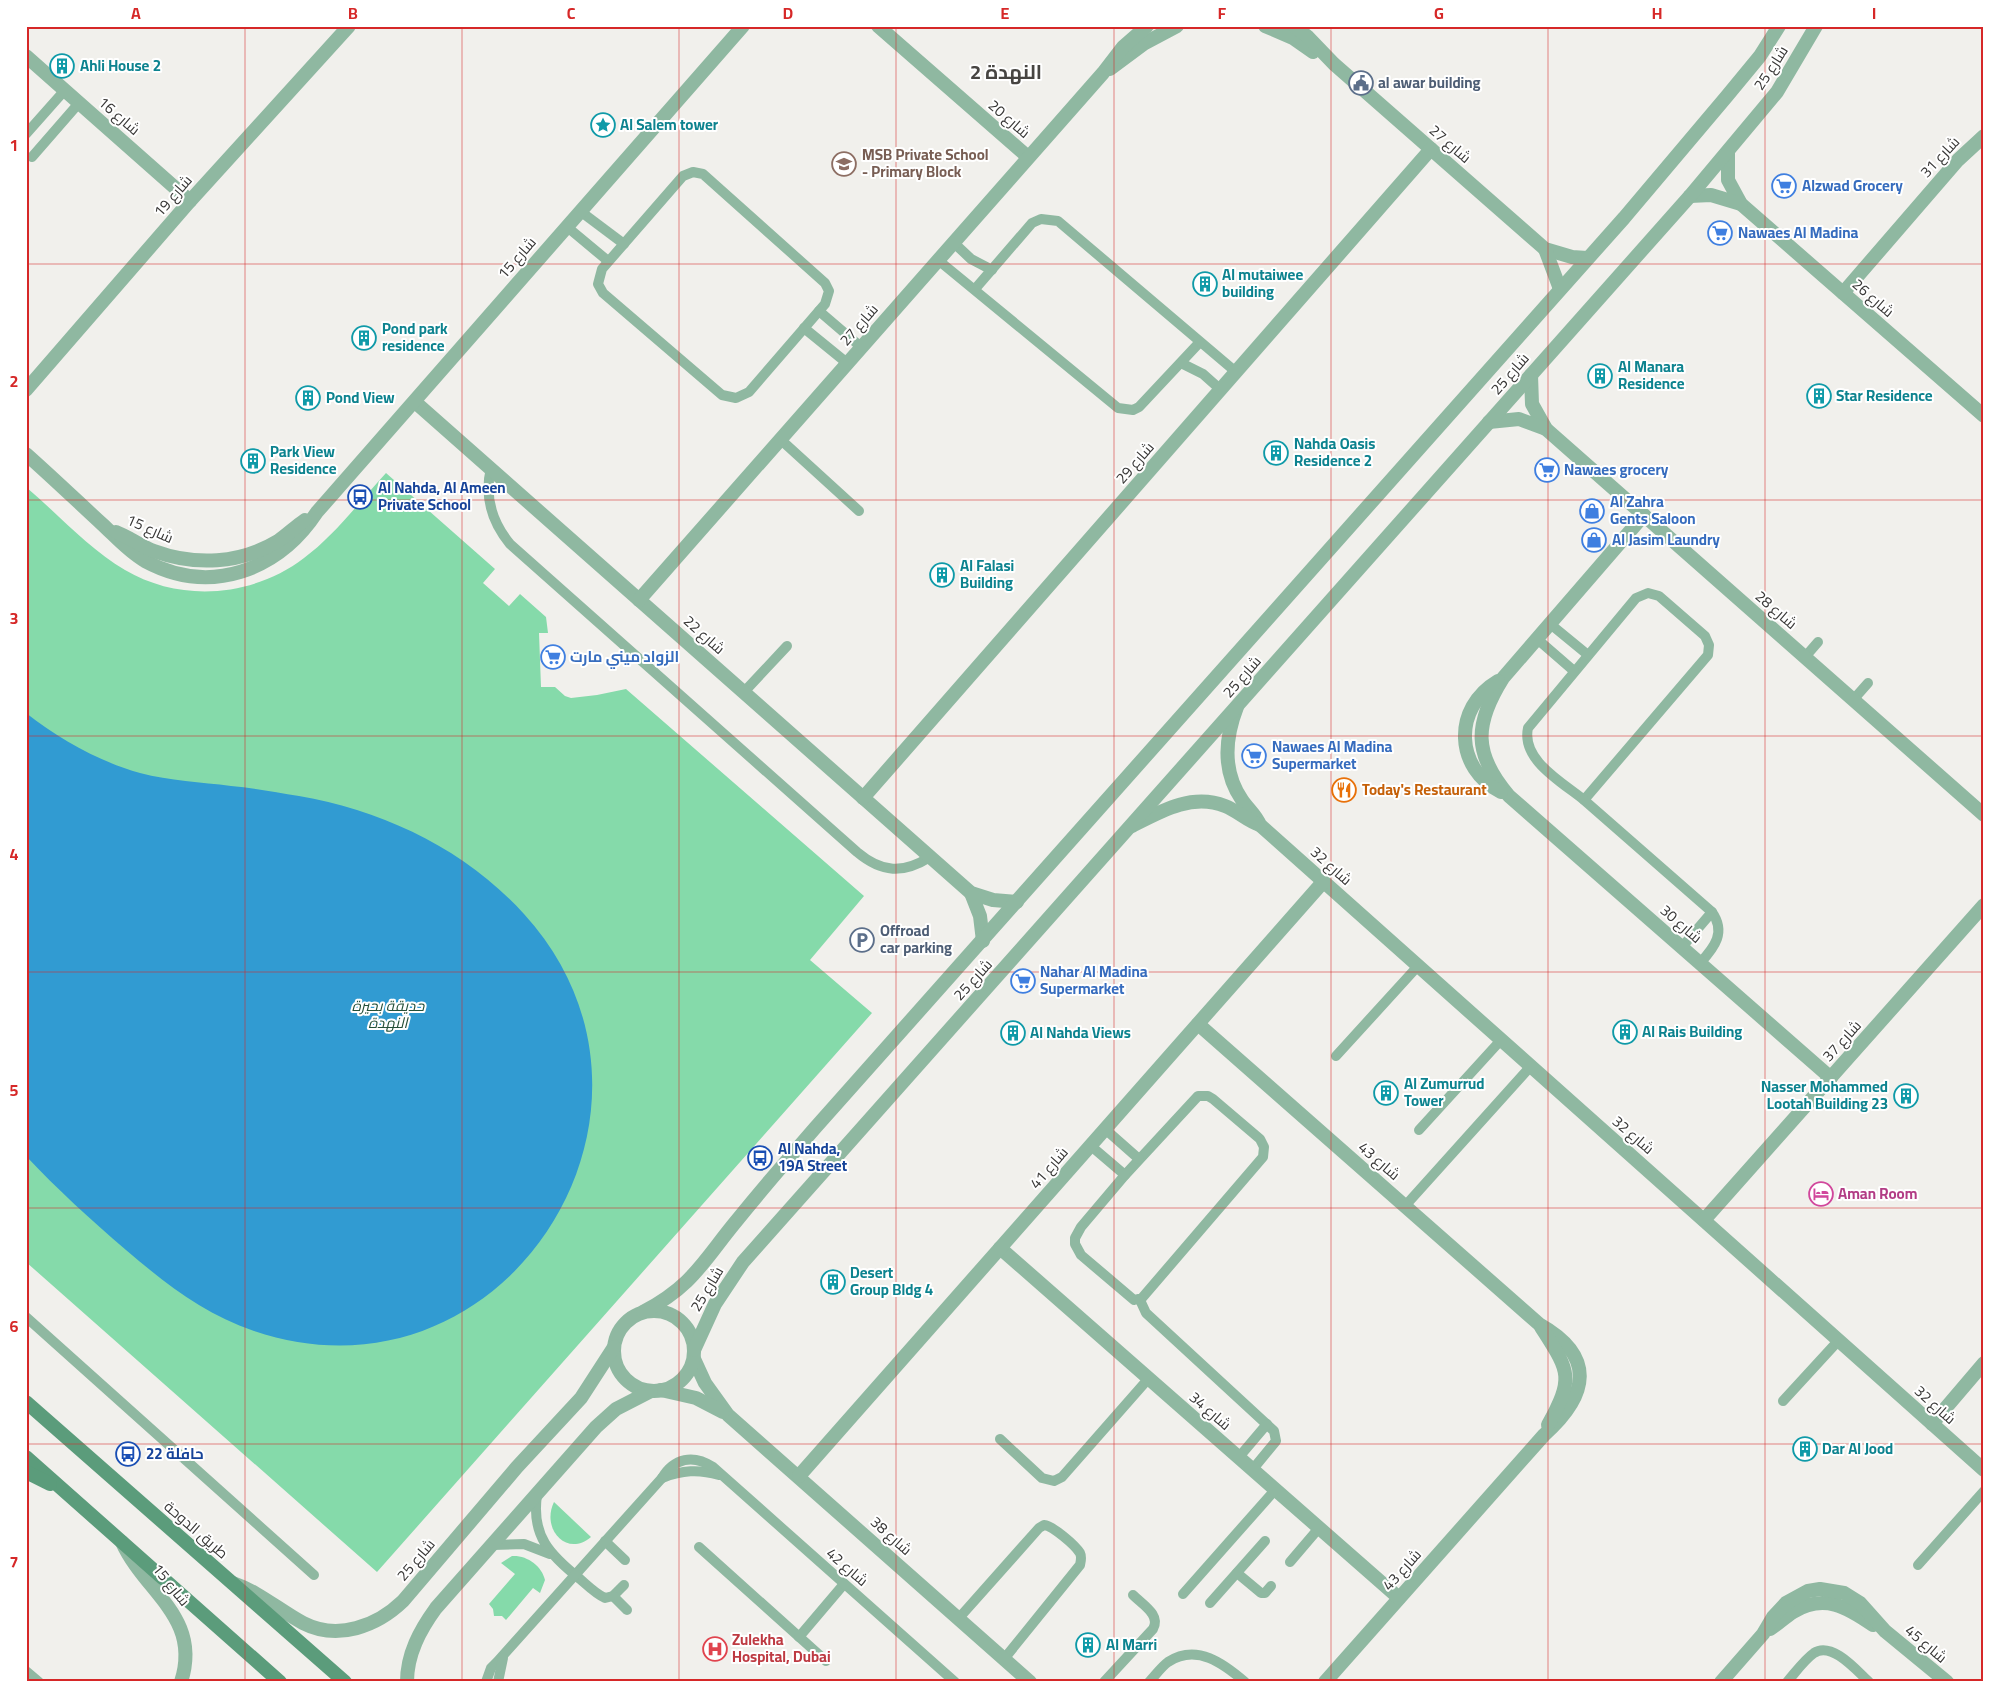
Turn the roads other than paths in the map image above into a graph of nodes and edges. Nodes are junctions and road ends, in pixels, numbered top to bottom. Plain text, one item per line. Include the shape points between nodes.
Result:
1 (348, 26) edge
2 (743, 26) edge
3 (878, 26) edge
4 (1147, 26) edge
5 (1178, 26) edge
6 (1265, 26) edge
7 (1294, 26) edge
8 (1779, 26) edge
9 (1816, 26) edge
10 (26, 56) edge
11 (1334, 64) junction
12 (1103, 73) junction
13 (65, 90) junction
14 (79, 104) junction
15 (26, 134) edge
16 (1984, 136) edge
17 (1431, 149) junction
18 (1728, 152) junction
19 (32, 157) dead end
20 (1028, 157) junction
21 (1690, 196) junction
22 (190, 201) junction
23 (1741, 204) junction
24 (580, 210) junction
25 (566, 226) junction
26 (954, 243) junction
27 (624, 244) junction
28 (1545, 249) junction
29 (1587, 258) junction
30 (938, 260) junction
31 (608, 262) junction
32 (992, 270) junction
33 (975, 289) junction
34 (1560, 289) junction
35 (1843, 293) junction
36 (819, 311) junction
37 (804, 328) junction
38 (1199, 343) junction
39 (861, 347) junction
40 (847, 363) junction
41 (1181, 363) junction
42 (1236, 372) junction
43 (1530, 375) junction
44 (26, 390) edge
45 (1221, 390) junction
46 (415, 402) junction
47 (1984, 416) edge
48 (1489, 422) junction
49 (1546, 429) junction
50 (780, 439) junction
51 (26, 454) edge
52 (491, 468) junction
53 (859, 511) dead end
54 (1644, 515) junction
55 (639, 600) junction
56 (1549, 623) junction
57 (1536, 638) junction
58 (1818, 642) dead end
59 (787, 646) dead end
60 (1588, 655) junction
61 (1805, 657) junction
62 (1574, 671) junction
63 (1868, 684) dead end
64 (744, 692) junction
65 (1854, 700) junction
66 (1237, 707) junction
67 (863, 798) junction
68 (1584, 800) junction
69 (1984, 815) edge
70 (1260, 825) junction
71 (1132, 826) junction
72 (930, 856) junction
73 (1324, 882) junction
74 (971, 893) junction
75 (1017, 902) junction
76 (1984, 905) edge
77 (1712, 912) junction
78 (983, 941) junction
79 (1682, 948) junction
80 (1700, 963) junction
81 (1418, 966) junction
82 (1198, 1024) junction
83 (1501, 1040) junction
84 (1336, 1056) dead end
85 (1531, 1066) junction
86 (1831, 1078) junction
87 (1105, 1129) junction
88 (1419, 1130) dead end
89 (1091, 1146) junction
90 (1139, 1159) junction
91 (1125, 1175) junction
92 (1405, 1206) junction
93 (1704, 1220) junction
94 (1000, 1248) junction
95 (1140, 1300) junction
96 (643, 1312) junction
97 (26, 1317) edge
98 (1839, 1340) junction
99 (614, 1347) junction
100 (694, 1354) junction
101 (1984, 1363) edge
102 (1149, 1378) junction
103 (656, 1391) junction
104 (1783, 1401) dead end
105 (26, 1402) edge
106 (728, 1415) junction
107 (1267, 1424) junction
108 (1932, 1424) junction
109 (1000, 1439) dead end
110 (26, 1457) edge
111 (1239, 1457) junction
112 (1253, 1470) junction
113 (1984, 1470) edge
114 (26, 1472) edge
115 (800, 1476) junction
116 (62, 1488) junction
117 (1275, 1490) junction
118 (1984, 1491) edge
119 (537, 1495) junction
120 (1319, 1528) junction
121 (1265, 1541) dead end
122 (122, 1542) junction
123 (605, 1542) junction
124 (492, 1545) junction
125 (699, 1547) dead end
126 (553, 1556) junction
127 (625, 1560) dead end
128 (1290, 1562) dead end
129 (1918, 1565) dead end
130 (1237, 1573) junction
131 (314, 1575) dead end
132 (575, 1575) junction
133 (232, 1582) junction
134 (844, 1584) junction
135 (624, 1585) dead end
136 (1271, 1586) dead end
137 (976, 1590) dead end
138 (1183, 1594) dead end
139 (1133, 1595) dead end
140 (613, 1596) junction
141 (1399, 1598) junction
142 (1210, 1603) dead end
143 (627, 1610) dead end
144 (956, 1616) junction
145 (799, 1637) junction
146 (1028, 1639) dead end
147 (504, 1654) junction
148 (826, 1661) dead end
149 (1006, 1661) junction
150 (26, 1671) edge
151 (1724, 1681) edge
152 (39, 1682) edge
153 (181, 1682) edge
154 (280, 1682) edge
155 (344, 1682) edge
156 (407, 1682) edge
157 (486, 1682) edge
158 (498, 1682) edge
159 (955, 1682) edge
160 (1030, 1682) edge
161 (1104, 1682) edge
162 (1149, 1682) edge
163 (1246, 1682) edge
164 (1324, 1682) edge
165 (1787, 1682) edge
166 (1869, 1682) edge
167 (1947, 1682) edge

1 - 22 street, شارع 19
2 - 24 street, شارع 15
3 - 20 street, شارع 20
4 - 12 street, شارع 27 via 1123,47
5 - 12 street, شارع 27 via 1152,38
6 - 11 street, شارع 27 via 1293,38
7 - 11 street, شارع 27
8 - 29 street, شارع 25 via 1727,96
9 - 18 street, شارع 25 via 1777,92
10 - 13 street, شارع 16
11 - 17 street, شارع 27
12 - 20 street, شارع 27
13 - 14 street, شارع 16
13 - 15 lane
14 - 19 lane
14 - 22 street, شارع 16
16 - 35 street, شارع 31 via 1958,160
17 - 28 street, شارع 27
17 - 42 street, شارع 29
18 - 21 street, شارع 25
18 - 23 street, شارع 26 via 1728,180
20 - 26 street, شارع 27
21 - 23 street, شارع 26 via 1711,195
21 - 43 street, شارع 25
22 - 44 street, شارع 19
23 - 35 street, شارع 26
24 - 25 street, شارع 15
24 - 27 lane
25 - 31 lane
25 - 46 street, شارع 15
26 - 30 street, شارع 27
26 - 32 lane via 971,259
27 - 31 lane
27 - 36 lane via 683,176 698,172 828,286 829,296
28 - 29 street, شارع 27
28 - 34 street, شارع 27
29 - 34 street, شارع 25
30 - 33 lane
30 - 39 street, شارع 27
31 - 37 lane via 598,279 603,293 729,398 749,392
32 - 33 lane
32 - 38 lane via 1032,223 1041,219 1058,221
33 - 41 lane via 1118,408 1132,410 1140,407
34 - 75 street, شارع 25
35 - 47 street, شارع 26
36 - 37 lane
36 - 39 lane
37 - 40 lane
38 - 41 lane
38 - 42 lane
39 - 40 street, شارع 27
40 - 50 street, شارع 27
41 - 45 lane via 1203,374
42 - 45 street, شارع 29
43 - 48 street, شارع 25
43 - 49 street, شارع 28 via 1532,404
45 - 67 street, شارع 29
46 - 51 street, شارع 15 via 317,512 267,547 238,558 205,561 171,556 106,528
46 - 52 street, شارع 22
48 - 49 street, شارع 28 via 1519,419
48 - 66 street, شارع 25
49 - 54 street, شارع 28
50 - 53 lane
50 - 55 street, شارع 27
52 - 55 street, شارع 22
52 - 72 lane via 489,504 497,526 510,544 858,852 875,864 896,869 916,866
54 - 56 street, شارع 30
54 - 61 street, شارع 28
55 - 64 street, شارع 22
56 - 57 street, شارع 30
56 - 60 lane
57 - 62 lane
57 - 79 street, شارع 30 via 1503,678 1487,707 1480,737 1488,767 1509,796
58 - 61 lane
59 - 64 lane
60 - 62 lane
60 - 68 lane via 1636,598 1648,594 1664,600 1706,636 1709,645 1705,658
61 - 65 street, شارع 28
62 - 68 lane via 1531,721 1526,743 1534,756
63 - 65 lane
64 - 67 street, شارع 22
65 - 69 street, شارع 28
66 - 70 street, شارع 32 via 1228,736 1227,764 1238,794
66 - 71 street, شارع 25
67 - 72 street, شارع 22
68 - 77 lane
70 - 71 street, شارع 32 via 1225,806 1194,802 1172,807
70 - 73 street, شارع 32
71 - 100 street, شارع 25 via 743,1262 715,1304
72 - 74 street, شارع 22
73 - 81 street, شارع 32
73 - 82 street, شارع 41
74 - 75 street, شارع 22 via 993,900
74 - 78 street, شارع 22 via 980,916
75 - 78 street, شارع 25
76 - 86 street, شارع 37
77 - 79 lane
77 - 80 lane via 1717,919 1719,936
78 - 96 street, شارع 25 via 815,1128 738,1218 702,1267 675,1293
79 - 80 street, شارع 30
80 - 86 street, شارع 30
81 - 83 street, شارع 32
81 - 84 lane
82 - 87 street, شارع 41
82 - 92 street, شارع 43
83 - 85 street, شارع 32
83 - 88 lane
85 - 92 lane
85 - 93 street, شارع 32
86 - 93 street, شارع 37
87 - 89 street, شارع 41
87 - 90 lane
89 - 91 lane
89 - 94 street, شارع 41
90 - 91 lane
90 - 95 lane via 1193,1099 1203,1095 1213,1099 1260,1139 1264,1147 1260,1161
91 - 95 lane via 1077,1232 1075,1244 1081,1255 1132,1299
92 - 141 street, شارع 43 via 1539,1324 1558,1335 1572,1350 1579,1378 1576,1397 1566,1414
93 - 98 street, شارع 32
94 - 102 street, شارع 34
94 - 115 street, شارع 41
95 - 107 lane via 1146,1313
96 - 99 street via 633,1316 621,1328
96 - 100 street via 653,1310 674,1315 689,1330
97 - 131 lane
98 - 104 lane
98 - 108 street, شارع 32
99 - 103 street via 614,1358 624,1377 640,1389
99 - 133 street, شارع 25 via 581,1398 517,1466 403,1601 383,1618 359,1628 318,1628 305,1624 259,1594
100 - 103 street via 679,1383
100 - 106 street, شارع 38 via 705,1383
101 - 108 street
102 - 109 lane via 1058,1479 1042,1478
102 - 111 street, شارع 34
103 - 106 street, شارع 38 via 696,1398
103 - 119 street via 627,1402 606,1418
105 - 133 main road, طريق الدوحة
106 - 115 street, شارع 38
107 - 111 lane
107 - 112 lane via 1276,1434 1276,1441
108 - 113 street, شارع 32
110 - 116 main road
111 - 112 street, شارع 34
112 - 117 street, شارع 34
114 - 116 main road
115 - 144 street, شارع 38
116 - 122 main road
117 - 120 street, شارع 34
117 - 138 lane
118 - 129 lane
119 - 124 street
119 - 126 lane via 538,1530
120 - 128 lane
120 - 141 street, شارع 34
121 - 130 lane
122 - 153 street, شارع 15 via 136,1568 165,1600 179,1622 186,1648
122 - 154 main road
123 - 127 lane
123 - 132 lane, شارع 42
123 - 134 lane, شارع 42 via 662,1478 684,1471 708,1472 719,1475
124 - 126 lane via 524,1544
124 - 156 street via 427,1620 413,1648
125 - 145 lane
126 - 132 lane
130 - 136 lane via 1262,1593
130 - 142 lane
132 - 140 lane via 602,1597
132 - 147 lane, شارع 42
133 - 155 main road, طريق الدوحة
134 - 145 lane
134 - 159 lane, شارع 42
135 - 140 lane
137 - 144 lane
139 - 161 lane via 1155,1616 1156,1623
140 - 143 lane
141 - 164 street, شارع 43
144 - 149 street, شارع 38
144 - 149 lane via 1039,1528 1044,1525 1054,1528 1078,1550 1080,1564
145 - 148 lane
146 - 149 lane
147 - 157 lane, شارع 42 via 491,1668
147 - 158 lane, شارع 42
149 - 160 street, شارع 38
150 - 152 lane
151 - 167 street, شارع 45 via 1786,1603 1808,1591 1833,1589 1852,1597 1885,1630
162 - 163 lane via 1168,1662 1183,1656 1222,1662
165 - 166 lane via 1815,1652 1822,1650 1837,1655

